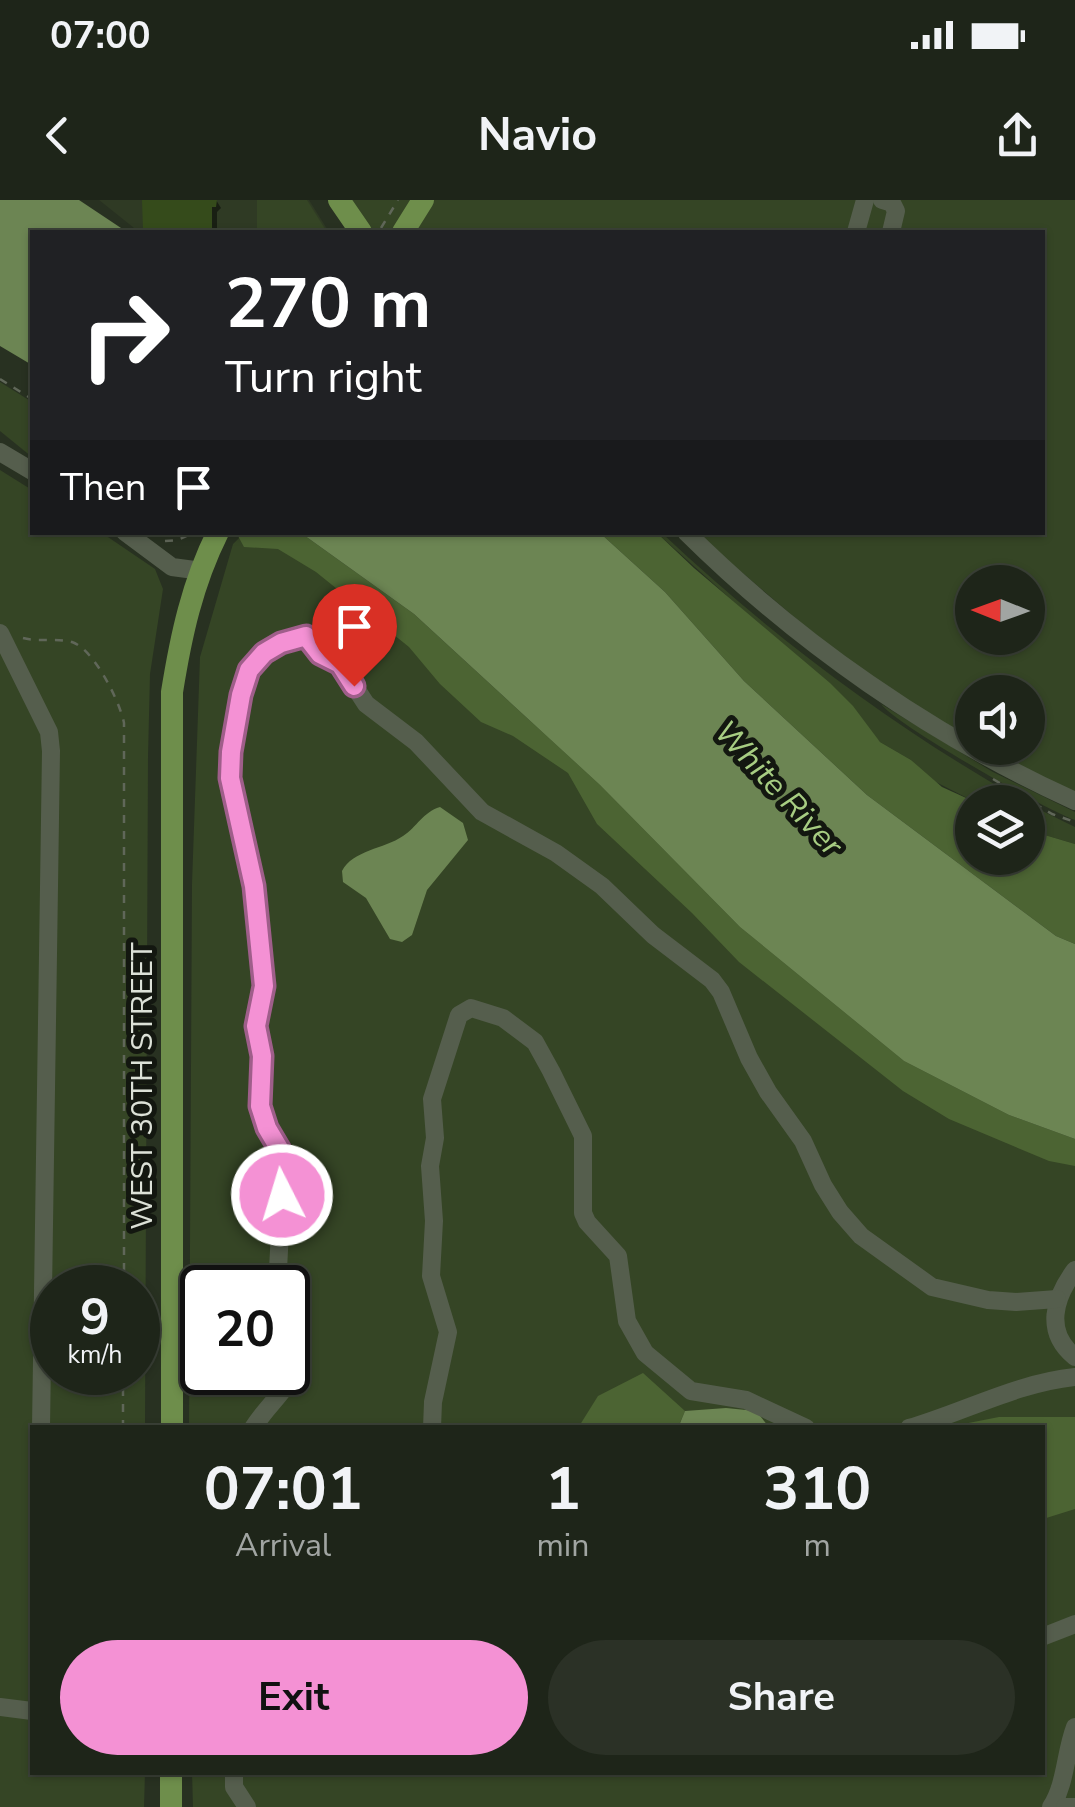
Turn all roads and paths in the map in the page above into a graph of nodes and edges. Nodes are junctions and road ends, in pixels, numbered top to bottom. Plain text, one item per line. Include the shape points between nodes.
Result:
1 (339, 200) edge
2 (398, 200) edge
3 (422, 200) edge
4 (866, 200) edge
5 (882, 200) edge
6 (359, 230) edge
7 (378, 230) edge
8 (404, 230) edge
9 (857, 230) edge
10 (892, 230) edge
11 (0, 379) edge
12 (30, 398) edge
13 (0, 452) edge
14 (30, 470) edge
15 (128, 535) edge
16 (188, 535) edge
17 (217, 535) edge
18 (689, 535) edge
19 (158, 540) dead end
20 (202, 571) junction
21 (6, 638) edge
22 (1075, 801) edge
23 (124, 1265) edge
24 (278, 1265) edge
25 (1075, 1270) edge
26 (1056, 1299) junction
27 (1075, 1357) edge
28 (1075, 1377) edge
29 (123, 1395) edge
30 (280, 1395) edge
31 (40, 1425) edge
32 (123, 1425) edge
33 (172, 1425) edge
34 (255, 1425) edge
35 (432, 1425) edge
36 (800, 1425) edge
37 (917, 1425) edge
38 (1075, 1624) edge
39 (1045, 1636) edge
40 (0, 1707) edge
41 (30, 1711) edge
42 (1075, 1727) edge
43 (172, 1775) edge
44 (234, 1775) edge
45 (1060, 1804) edge
46 (171, 1807) edge
47 (247, 1807) edge
48 (1075, 1807) edge

1 - 6 main road
2 - 7 path
3 - 8 main road
4 - 9 street
5 - 10 street via 896,211
11 - 12 path
13 - 14 street
15 - 20 street via 172,567
16 - 19 path
17 - 20 main road, WEST 30TH STREET
18 - 22 street via 772,610 868,682 997,763
20 - 33 main road, WEST 30TH STREET via 174,675
21 - 23 path via 72,642 90,654 121,703
21 - 31 street via 49,732 51,751
24 - 26 street via 280,1150 260,1106 256,1026 264,986 254,886 230,778 249,670 281,643 328,636 366,704 416,742 482,812 578,868 712,980 758,1075 861,1236 932,1287 988,1300
25 - 26 street
26 - 27 street via 1055,1328
28 - 37 street
29 - 32 path
30 - 34 street
35 - 36 street via 448,1332 431,1276 432,1099 459,1016 471,1008 503,1018 535,1042 576,1121 583,1136 583,1213 618,1256 637,1344 691,1390 746,1400
38 - 39 street
40 - 41 street
42 - 45 street
43 - 46 main road
44 - 47 street
45 - 48 street

